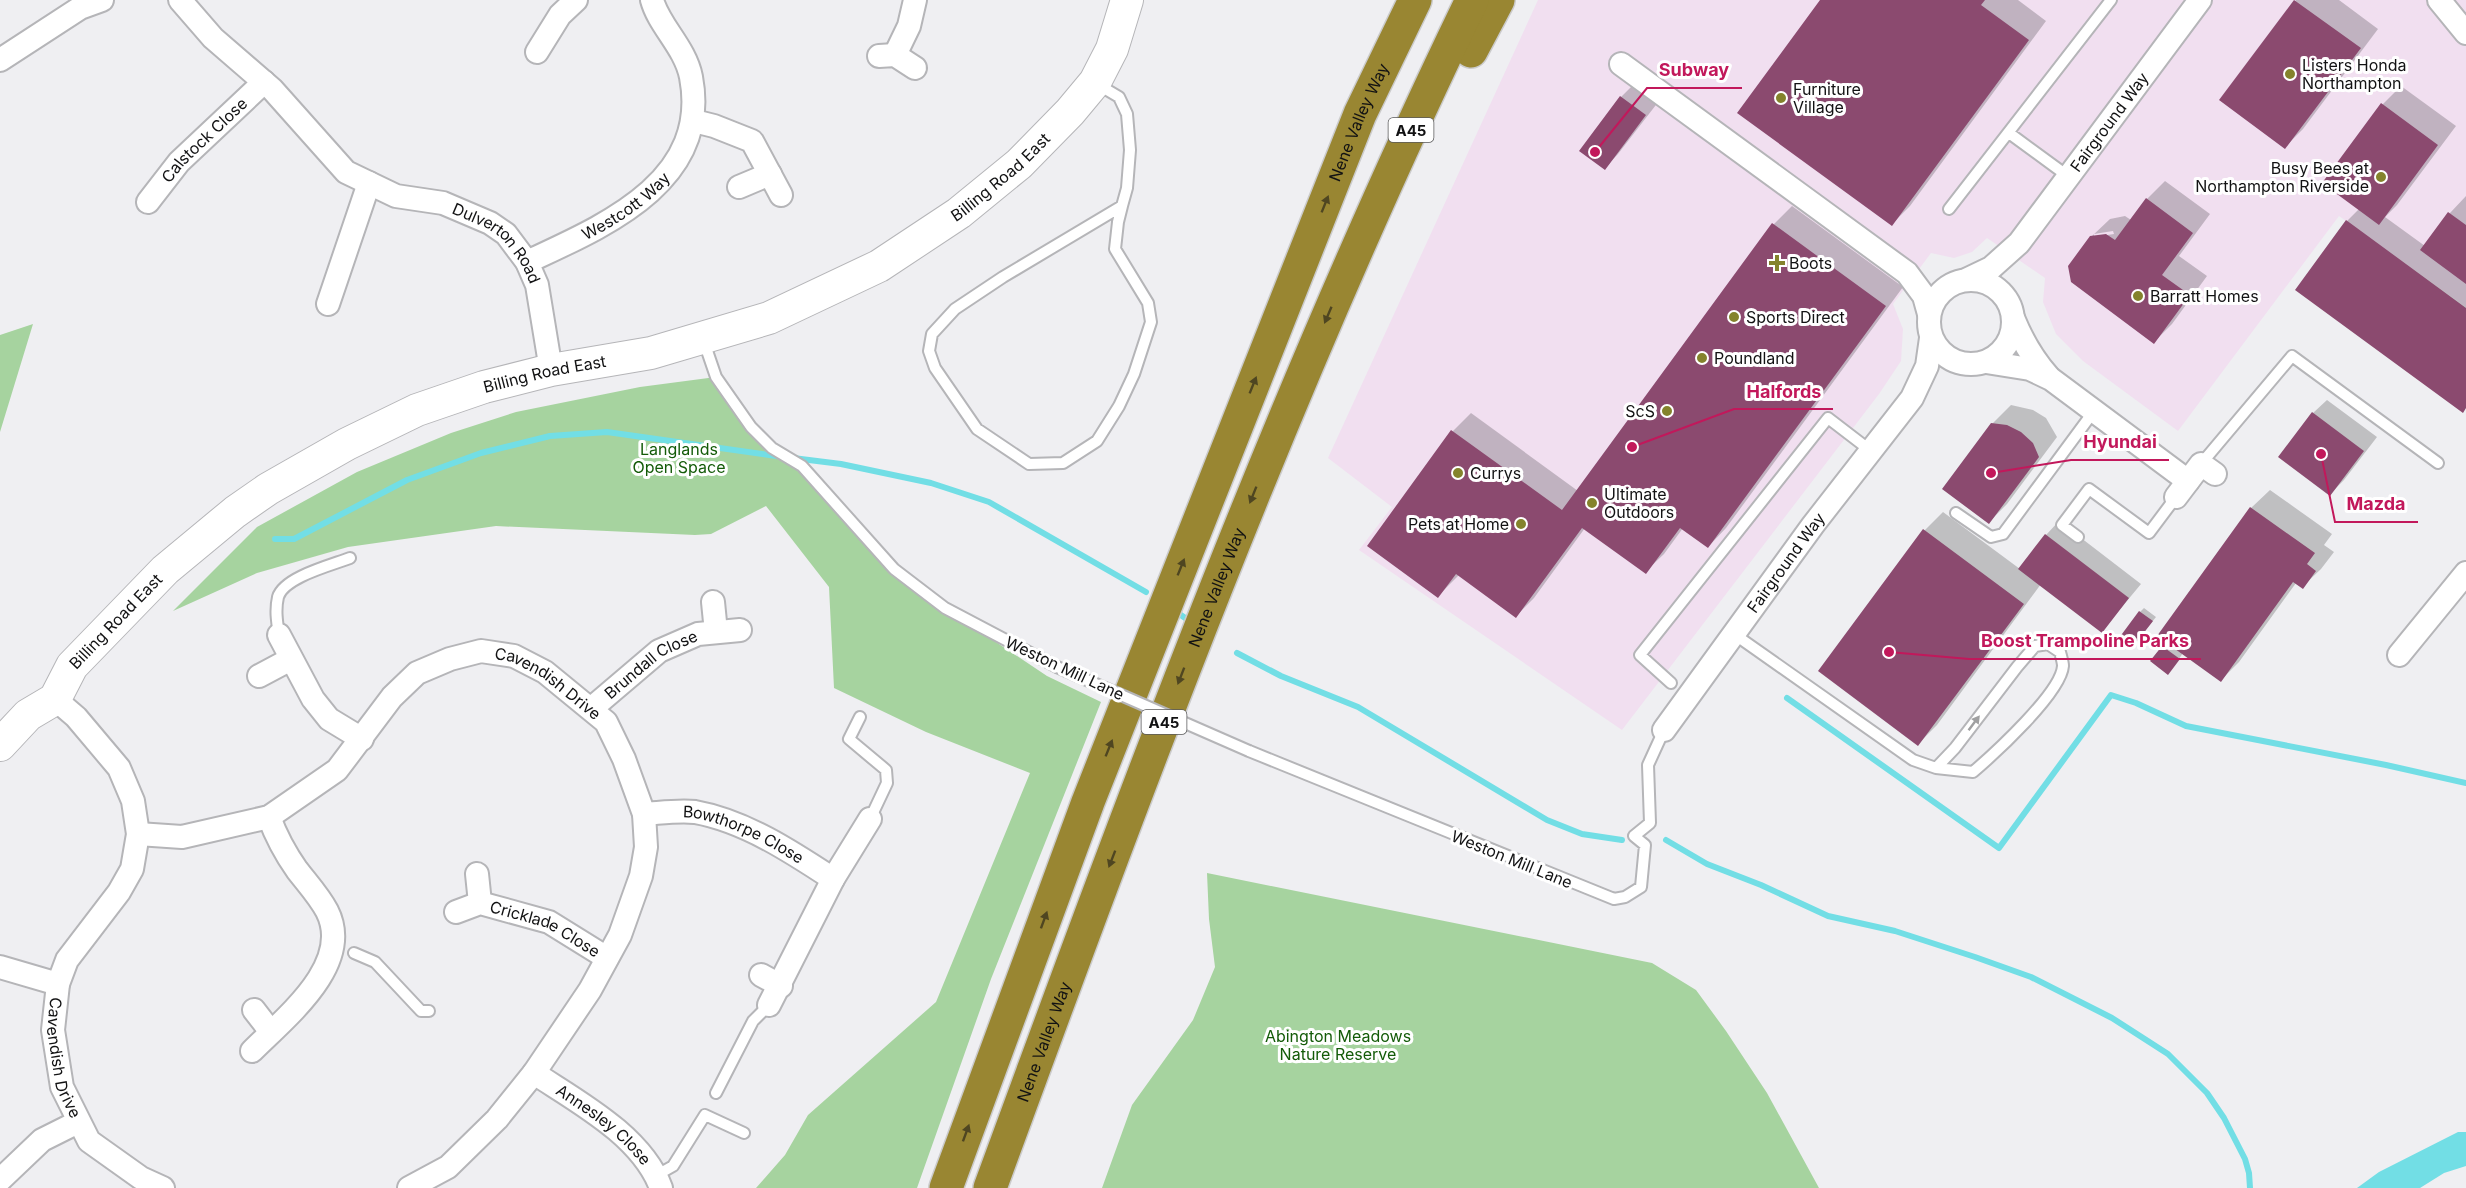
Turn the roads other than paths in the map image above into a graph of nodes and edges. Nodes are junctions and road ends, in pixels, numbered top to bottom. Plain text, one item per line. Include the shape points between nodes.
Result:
1 (102, 0) edge
2 (180, 0) edge
3 (576, 0) edge
4 (652, 0) edge
5 (915, 0) edge
6 (1127, 0) edge
7 (1397, 0) edge
8 (1415, 0) edge
9 (1472, 0) edge
10 (1498, 0) edge
11 (2111, 0) edge
12 (2200, 0) edge
13 (2439, 0) edge
14 (2466, 33) edge
15 (537, 52) dead end
16 (0, 60) edge
17 (1621, 64) dead end
18 (915, 68) dead end
19 (264, 82) junction
20 (1095, 82) junction
21 (1360, 114) junction
22 (693, 121) junction
23 (2009, 133) junction
24 (770, 174) junction
25 (2068, 177) junction
26 (369, 183) junction
27 (739, 187) dead end
28 (781, 195) dead end
29 (148, 202) dead end
30 (1122, 206) junction
31 (1949, 209) dead end
32 (2019, 243) junction
33 (1351, 261) junction
34 (527, 262) junction
35 (1907, 273) junction
36 (1961, 281) junction
37 (328, 304) dead end
38 (2011, 311) junction
39 (1929, 314) junction
40 (703, 338) junction
41 (1931, 338) junction
42 (1986, 362) junction
43 (1960, 363) junction
44 (551, 369) junction
45 (2050, 380) junction
46 (1912, 398) junction
47 (2094, 411) junction
48 (1871, 451) junction
49 (2438, 463) dead end
50 (2195, 479) junction
51 (1956, 513) dead end
52 (2079, 537) dead end
53 (351, 558) dead end
54 (2466, 573) edge
55 (712, 602) dead end
56 (740, 630) dead end
57 (716, 632) junction
58 (1734, 633) junction
59 (279, 635) joint
60 (2399, 655) dead end
61 (291, 659) junction
62 (259, 676) dead end
63 (1671, 684) dead end
64 (55, 699) junction
65 (592, 708) junction
66 (860, 717) dead end
67 (1664, 730) joint
68 (362, 739) junction
69 (0, 745) edge
70 (1936, 768) junction
71 (644, 813) junction
72 (269, 817) junction
73 (870, 819) joint
74 (138, 834) junction
75 (477, 874) dead end
76 (833, 879) junction
77 (480, 903) junction
78 (456, 912) dead end
79 (344, 950) junction
80 (607, 958) junction
81 (0, 967) edge
82 (761, 975) dead end
83 (58, 984) junction
84 (781, 986) junction
85 (769, 1005) joint
86 (254, 1010) dead end
87 (429, 1011) dead end
88 (271, 1032) junction
89 (252, 1050) dead end
90 (534, 1073) junction
91 (716, 1093) dead end
92 (78, 1122) junction
93 (744, 1133) dead end
94 (0, 1180) edge
95 (659, 1181) edge
96 (163, 1188) edge
97 (408, 1188) edge
98 (946, 1188) edge
99 (990, 1188) edge

1 - 16 street via 80,8
2 - 19 street, Dulverton Road via 213,38
3 - 15 street via 560,15
4 - 22 street, Westcott Way via 691,75
5 - 18 street via 909,26 887,56
6 - 20 street, Billing Road East via 1112,49
7 - 21 highway
8 - 21 highway, Nene Valley Way / A45
9 - 33 highway, Nene Valley Way / A45
10 - 33 highway
11 - 23 lane
12 - 25 street, Fairground Way
13 - 14 street
17 - 35 street
19 - 26 street, Dulverton Road via 346,172
19 - 29 street, Calstock Close via 179,162
20 - 30 lane via 1119,97 1127,114 1130,150
20 - 40 street, Billing Road East via 1019,164 959,213 879,266 769,318
98 -> 21 highway, Nene Valley Way / A45 via 1088,802
22 - 24 street via 752,141
22 - 34 street, Westcott Way via 682,152 663,180 634,207
23 - 25 lane
23 - 31 lane
24 - 27 street
24 - 28 street
25 - 32 street, Fairground Way
26 - 34 street, Dulverton Road via 396,196 443,203 490,223 506,234
26 - 37 street
30 - 30 lane via 1115,249 1148,303 1151,322 1134,375 1097,441 1063,463 1029,464 977,429 935,368 929,351 932,334 955,309 974,296
32 - 36 street via 1991,268
32 - 38 street via 2008,275
33 -> 99 highway, Nene Valley Way / A45 via 1205,613
34 - 44 street, Dulverton Road via 537,285
35 - 36 street via 1936,281
35 - 39 street via 1924,296
36 - 38 street via 1988,283 2000,292
36 - 39 street via 1942,291
38 - 42 street via 2012,333 2008,343
38 - 45 street via 2024,343
39 - 41 street
40 - 44 street, Billing Road East via 638,356
40 - 67 lane, Weston Mill Lane, bridge via 716,377 751,427 772,448 802,466 894,569 945,608 1058,667 1249,751 1614,899 1641,887 1645,844 1634,836 1650,823 1648,765
41 - 43 street via 1939,351
41 - 46 street via 1927,366
42 - 43 street
42 - 45 street via 2030,369
43 - 46 street
44 - 64 street, Billing Road East via 417,410 268,489 165,570 72,666
45 - 47 street
46 - 48 street, Fairground Way
47 - 50 street
47 - 51 lane via 2003,534 1991,537
48 - 58 street, Fairground Way
48 - 63 lane via 1828,418 1640,655
49 - 50 lane via 2292,356
50 - 52 lane via 2149,533 2089,489 2062,525
53 - 59 lane via 294,580 279,595
54 - 60 street
55 - 57 street, Brundall Close
56 - 57 street, Brundall Close
57 - 65 street, Brundall Close via 698,634 659,651
58 - 67 street, Fairground Way
58 - 70 lane via 1883,740 1913,760
59 - 61 street
61 - 62 street
61 - 68 street via 329,719
64 - 69 street via 28,715
64 - 74 street, Cavendish Drive via 76,717 119,768 133,801
65 - 68 street, Cavendish Drive via 545,672 514,656 481,651 417,674 392,697
65 - 71 street, Cavendish Drive via 606,722
66 - 73 lane via 849,739 886,770 887,783
68 - 72 street, Cavendish Drive via 337,770
70 -> 70 lane via 2035,646 2048,644 2060,652 2063,666 2056,683 2011,739 1973,772
71 - 76 street, Bowthorpe Close via 693,812 722,818 794,853
71 - 80 street, Cavendish Drive via 646,847 641,876 620,935
72 - 74 street, Cavendish Drive via 182,837
72 - 79 street via 278,841 328,912 334,938
73 - 76 street
74 - 83 street, Cavendish Drive via 132,869 67,960
75 - 77 street, Cricklade Close
76 - 84 street
77 - 78 street, Cricklade Close
77 - 80 street, Cricklade Close via 549,922
79 - 87 lane via 375,962 422,1011
79 - 88 street
80 - 90 street, Cavendish Drive
81 - 83 street
82 - 84 street
83 - 92 street, Cavendish Drive via 53,1030 62,1087
84 - 85 street
85 - 91 lane via 753,1021
86 - 88 street
88 - 89 street
90 - 95 street, Annesley Close via 609,1123 638,1151
90 - 97 street, Cavendish Drive via 497,1119 448,1167
92 - 94 street via 42,1140
92 - 96 street, Cavendish Drive via 89,1141 108,1156
93 - 95 lane via 705,1115

